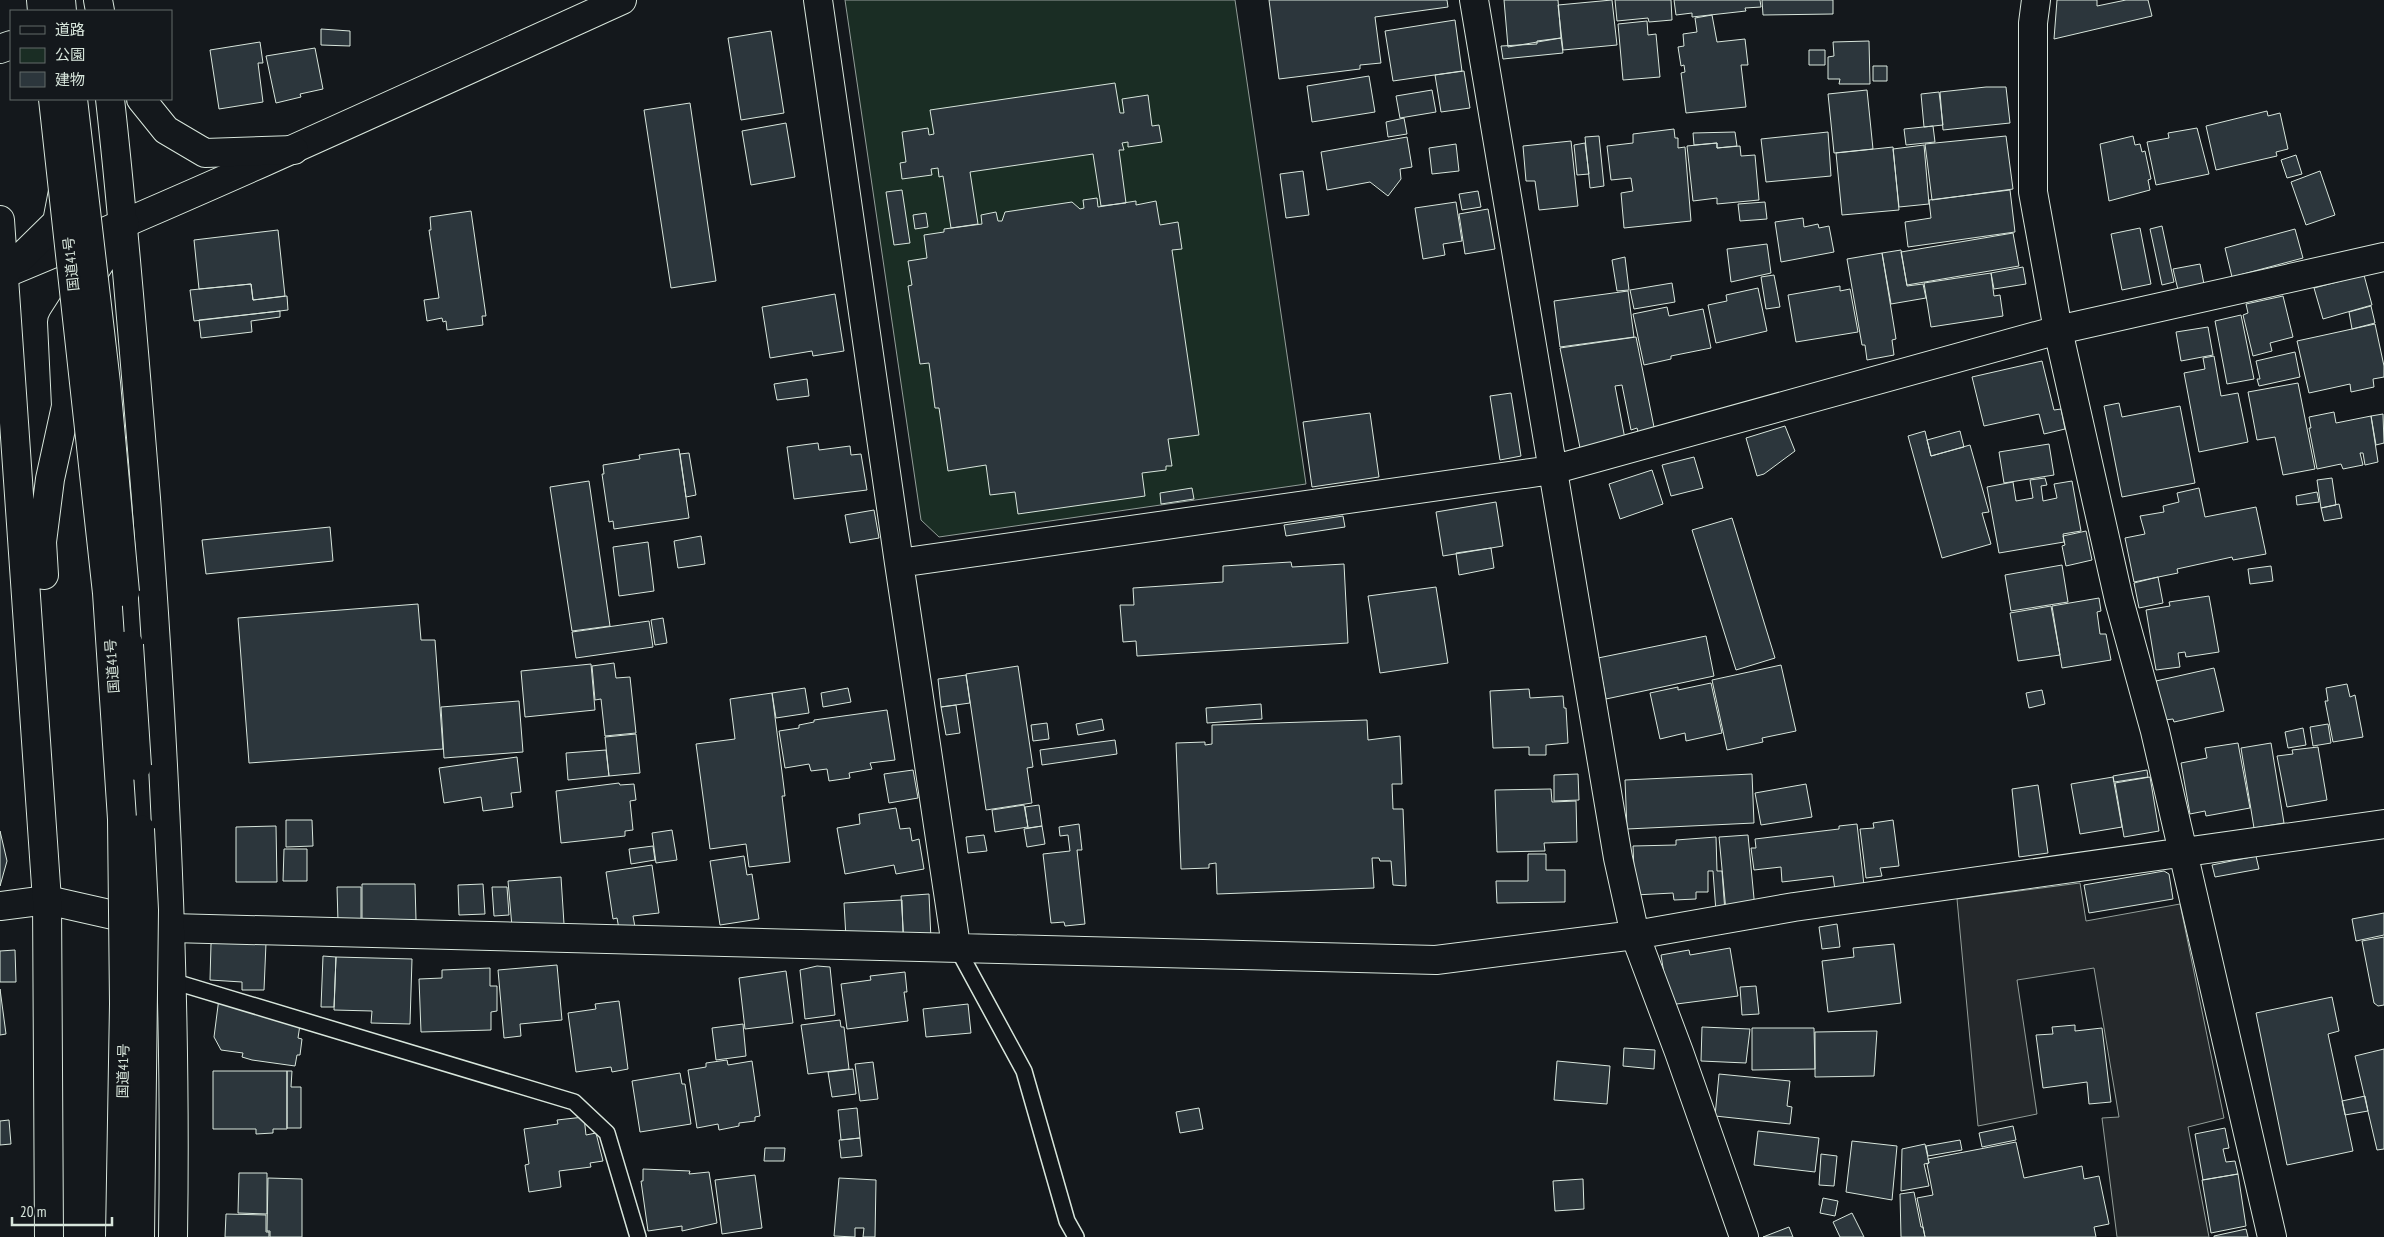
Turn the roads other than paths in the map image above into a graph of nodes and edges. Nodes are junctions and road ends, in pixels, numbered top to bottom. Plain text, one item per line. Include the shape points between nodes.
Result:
1 (622, 0) edge
2 (818, 0) edge
3 (1474, 0) edge
4 (2036, 0) edge
5 (53, 100) edge
6 (73, 100) edge
7 (82, 100) edge
8 (110, 100) edge
9 (142, 100) edge
10 (294, 150) junction
11 (0, 220) edge
12 (124, 224) junction
13 (2384, 257) edge
14 (2, 274) edge
15 (2058, 330) junction
16 (7, 409) edge
17 (1552, 470) junction
18 (899, 563) junction
19 (34, 708) junction
20 (2384, 824) edge
21 (2182, 852) junction
22 (47, 900) junction
23 (0, 906) edge
24 (171, 928) junction
25 (1635, 935) junction
26 (956, 946) junction
27 (172, 982) junction
28 (49, 1237) edge
29 (120, 1237) edge
30 (140, 1237) edge
31 (173, 1237) edge
32 (638, 1237) edge
33 (1076, 1237) edge
34 (1744, 1237) edge
35 (2272, 1237) edge

1 - 10 main road
2 - 18 main road
3 - 17 main road
4 - 15 main road via 2033,23 2033,192
5 - 29 main road, 国道41号, bridge via 107,593 122,818 124,1004
6 - 30 main road, 国道41号, bridge via 106,383 135,711 144,910
7 - 14 main road via 57,222
8 - 12 main road
9 - 10 main road via 166,130 205,153
10 - 12 main road
11 - 14 main road
12 - 14 main road
12 - 19 main road via 62,322 66,406 50,479 42,542 48,644
12 - 24 main road via 157,647
13 - 15 main road
14 - 16 main road
15 - 17 main road
15 - 21 main road via 2119,600
16 - 19 main road
17 - 18 main road
17 - 25 main road via 1618,858
18 - 26 main road
19 - 22 main road
20 - 21 main road
21 - 25 main road via 1794,907
21 - 35 main road
22 - 23 main road
22 - 24 main road
22 - 28 main road
24 - 26 main road
24 - 27 main road
25 - 26 main road via 1436,960
25 - 34 main road
26 - 33 lane via 1024,1071 1067,1222
27 - 31 main road
27 - 32 lane via 574,1102 607,1133

